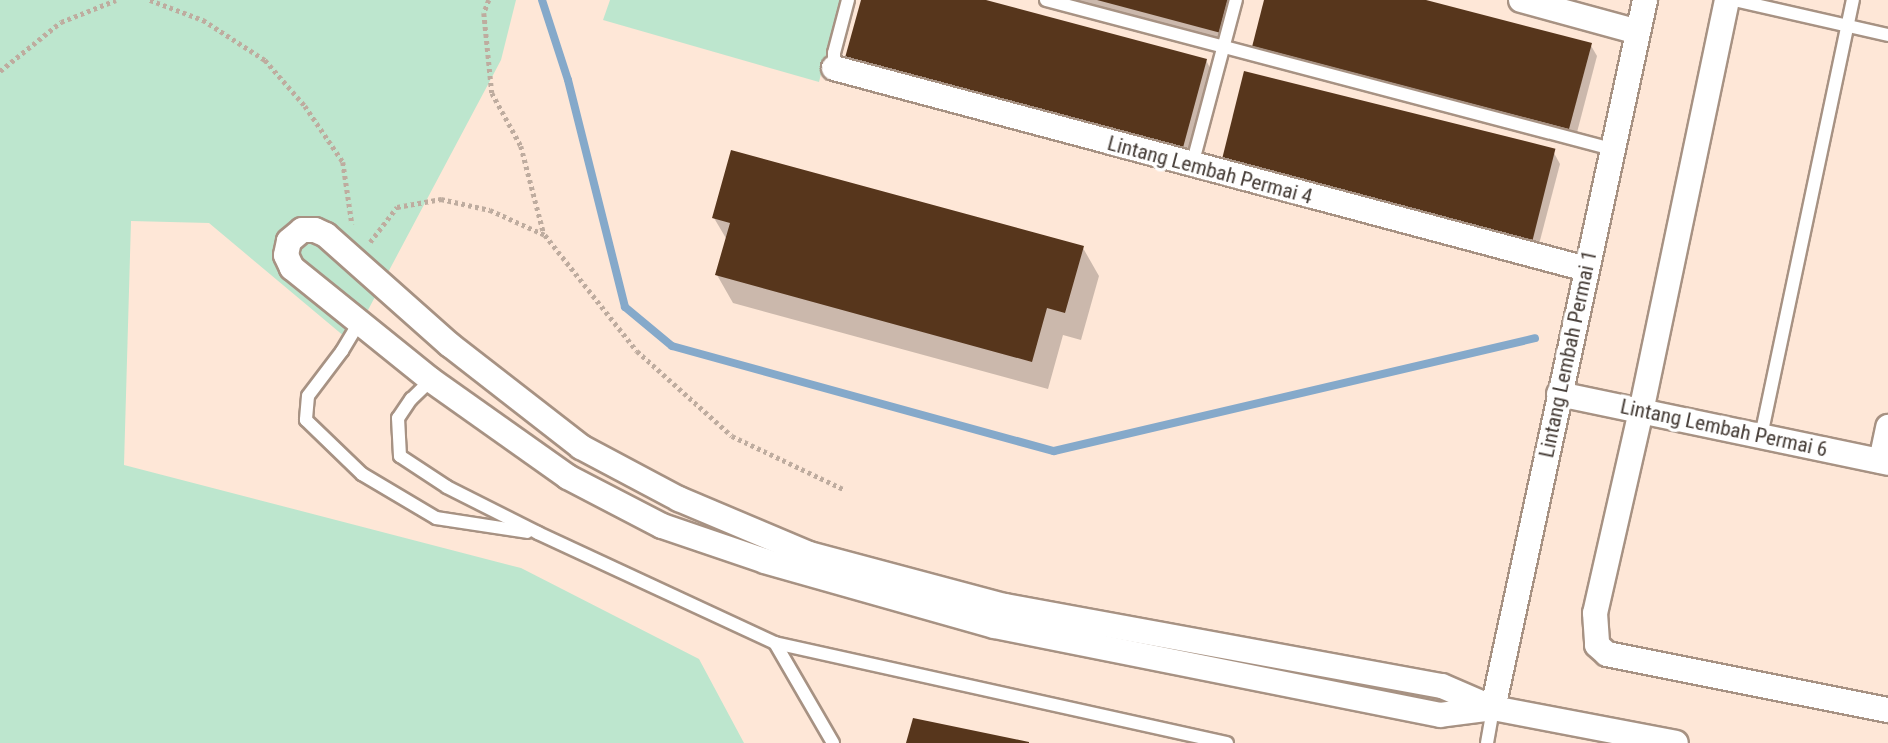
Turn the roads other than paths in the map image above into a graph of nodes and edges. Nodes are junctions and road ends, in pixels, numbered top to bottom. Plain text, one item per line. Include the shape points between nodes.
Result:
1 (848, 0) edge
2 (1046, 0) edge
3 (1236, 0) edge
4 (1521, 0) edge
5 (1644, 0) edge
6 (1727, 0) edge
7 (1734, 0) edge
8 (1853, 0) edge
9 (1848, 25) junction
10 (1638, 32) junction
11 (1888, 35) edge
12 (1223, 48) junction
13 (834, 68) joint
14 (1612, 149) junction
15 (1192, 165) junction
16 (1586, 270) junction
17 (360, 321) junction
18 (431, 380) junction
19 (1559, 394) junction
20 (1641, 411) junction
21 (1888, 427) edge
22 (1760, 436) junction
23 (1884, 462) edge
24 (538, 533) junction
25 (775, 643) junction
26 (1493, 708) junction
27 (1888, 710) edge
28 (833, 743) edge
29 (1227, 743) edge
30 (1487, 743) edge
31 (1676, 743) edge

1 - 13 lane
2 - 12 lane
3 - 12 lane
4 - 10 street
5 - 10 street, Lintang Lembah Permai 1
6 - 20 street
7 - 9 lane
8 - 9 lane
9 - 11 lane
9 - 22 lane
10 - 14 street, Lintang Lembah Permai 1
12 - 14 lane
12 - 15 lane
13 - 15 street, Lintang Lembah Permai 4
14 - 16 street, Lintang Lembah Permai 1
15 - 16 street, Lintang Lembah Permai 4
16 - 19 street, Lintang Lembah Permai 1
17 - 18 street
17 - 24 lane via 308,396 306,420 362,474 436,518
17 - 26 street via 292,268 286,255 289,241 302,230 315,230 357,260 450,345 581,446 679,499 809,554 1005,606 1442,686
18 - 24 lane via 398,418 400,456 447,487
18 - 26 street via 568,477 662,526 765,561 993,626 1440,715
19 - 20 street, Lintang Lembah Permai 6
19 - 26 street, Lintang Lembah Permai 1
20 - 22 street, Lintang Lembah Permai 6
20 - 27 street via 1595,614 1597,645 1607,654
21 - 23 street
22 - 23 street, Lintang Lembah Permai 6
24 - 25 lane
25 - 28 lane
25 - 29 lane
26 - 30 lane
26 - 31 street

